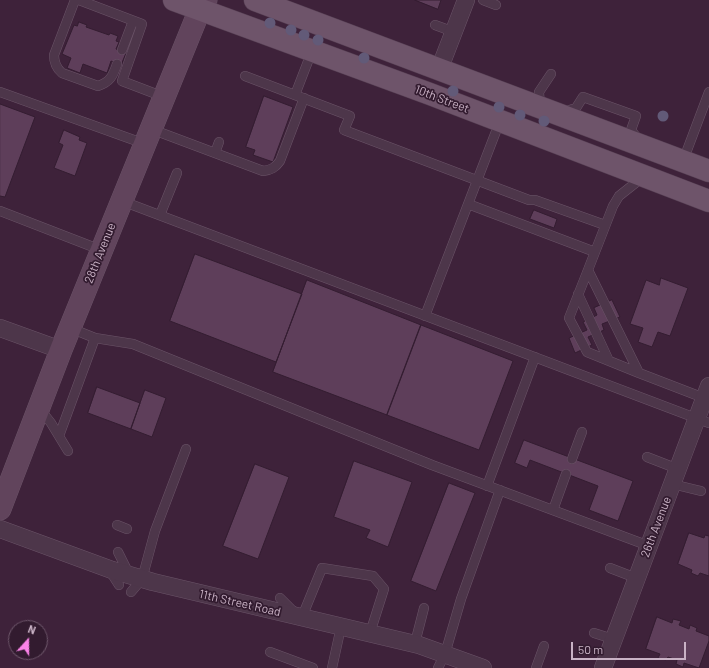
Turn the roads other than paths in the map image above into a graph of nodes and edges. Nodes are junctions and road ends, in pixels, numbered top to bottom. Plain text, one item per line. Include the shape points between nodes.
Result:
1 (75, 0) edge
2 (79, 0) edge
3 (174, 0) edge
4 (255, 0) edge
5 (466, 0) edge
6 (483, 0) edge
7 (203, 5) edge
8 (496, 5) dead end
9 (133, 21) junction
10 (435, 25) dead end
11 (454, 32) junction
12 (122, 50) dead end
13 (312, 51) junction
14 (117, 64) dead end
15 (439, 70) junction
16 (551, 74) dead end
17 (245, 76) dead end
18 (0, 92) edge
19 (709, 92) edge
20 (295, 95) junction
21 (164, 98) junction
22 (304, 98) junction
23 (549, 110) junction
24 (500, 121) junction
25 (148, 137) junction
26 (219, 142) dead end
27 (215, 153) junction
28 (683, 161) junction
29 (709, 171) edge
30 (177, 173) dead end
31 (644, 176) junction
32 (478, 180) junction
33 (122, 201) junction
34 (709, 201) edge
35 (468, 204) junction
36 (0, 211) edge
37 (160, 215) junction
38 (605, 225) junction
39 (102, 250) junction
40 (595, 252) junction
41 (588, 270) junction
42 (578, 294) junction
43 (425, 316) junction
44 (0, 328) edge
45 (70, 328) junction
46 (95, 338) junction
47 (61, 350) junction
48 (535, 357) junction
49 (609, 361) junction
50 (639, 373) junction
51 (707, 392) edge
52 (39, 408) junction
53 (703, 421) edge
54 (582, 432) dead end
55 (59, 436) junction
56 (186, 449) dead end
57 (68, 451) dead end
58 (646, 457) dead end
59 (572, 459) dead end
60 (566, 474) dead end
61 (675, 476) junction
62 (487, 486) junction
63 (500, 490) junction
64 (701, 491) dead end
65 (0, 509) edge
66 (553, 510) junction
67 (117, 525) dead end
68 (0, 529) edge
69 (127, 529) dead end
70 (649, 546) junction
71 (118, 552) dead end
72 (610, 568) dead end
73 (636, 578) junction
74 (130, 583) junction
75 (280, 598) dead end
76 (424, 608) dead end
77 (300, 617) junction
78 (342, 627) junction
79 (370, 633) junction
80 (594, 633) dead end
81 (613, 640) junction
82 (414, 644) junction
83 (544, 646) dead end
84 (270, 652) dead end
85 (441, 661) edge
86 (313, 668) edge
87 (332, 668) edge
88 (483, 668) edge
89 (536, 668) edge
90 (603, 668) edge

1 - 14 lane via 54,55 58,69 62,73 98,86 112,78
2 - 9 lane
3 - 7 main road, 10th Street
4 - 15 main road
5 - 11 street
6 - 8 lane
7 - 13 main road, 10th Street
7 - 21 street, 28th Avenue
9 - 12 lane
9 - 21 lane via 142,24 122,81
10 - 11 lane
11 - 15 street
13 - 20 lane
13 - 24 main road, 10th Street
15 - 23 main road
16 - 23 lane via 539,92
17 - 20 lane
18 - 25 lane
19 - 28 lane
20 - 22 lane
21 - 25 street, 28th Avenue
22 - 27 lane via 276,167 263,171
22 - 32 lane via 350,116 344,130
23 - 28 main road
24 - 31 main road, 10th Street
24 - 32 lane
25 - 27 lane
25 - 33 street, 28th Avenue
26 - 27 lane
28 - 29 main road
30 - 37 lane
31 - 34 main road, 10th Street
31 - 38 lane via 619,196
32 - 35 lane
32 - 38 lane
33 - 37 lane
33 - 39 street, 28th Avenue
35 - 40 lane
35 - 43 lane
36 - 39 lane
37 - 43 lane
38 - 40 lane
39 - 45 street, 28th Avenue
40 - 41 lane
41 - 42 lane
41 - 50 lane
42 - 49 lane
42 - 49 lane via 569,318 587,352
43 - 48 lane
44 - 47 street
45 - 46 lane
45 - 47 street, 28th Avenue
46 - 55 lane
46 - 62 lane via 133,344
47 - 52 street, 28th Avenue
48 - 53 lane
48 - 62 lane
49 - 50 lane
50 - 51 lane
51 - 53 street, 26th Avenue
52 - 55 lane
52 - 65 street, 28th Avenue
53 - 61 street, 26th Avenue
54 - 59 lane
55 - 57 lane
56 - 74 lane via 154,531
58 - 61 lane
60 - 66 lane
61 - 64 lane
61 - 70 street, 26th Avenue
62 - 63 lane
63 - 66 lane
63 - 85 lane
66 - 70 lane
67 - 69 lane
68 - 74 street, 11th Street Road via 110,570
70 - 73 street, 26th Avenue
71 - 74 lane
72 - 73 lane
73 - 81 street, 26th Avenue
74 - 77 street, 11th Street Road
75 - 77 lane
76 - 82 lane
77 - 78 street, 11th Street Road
77 - 79 lane via 322,568 374,576 384,589
78 - 79 street, 11th Street Road
78 - 87 lane
79 - 82 street, 11th Street Road
80 - 81 lane
81 - 90 street, 26th Avenue
82 - 85 street, 11th Street Road
83 - 89 lane
84 - 86 lane
85 - 88 street, 11th Street Road

